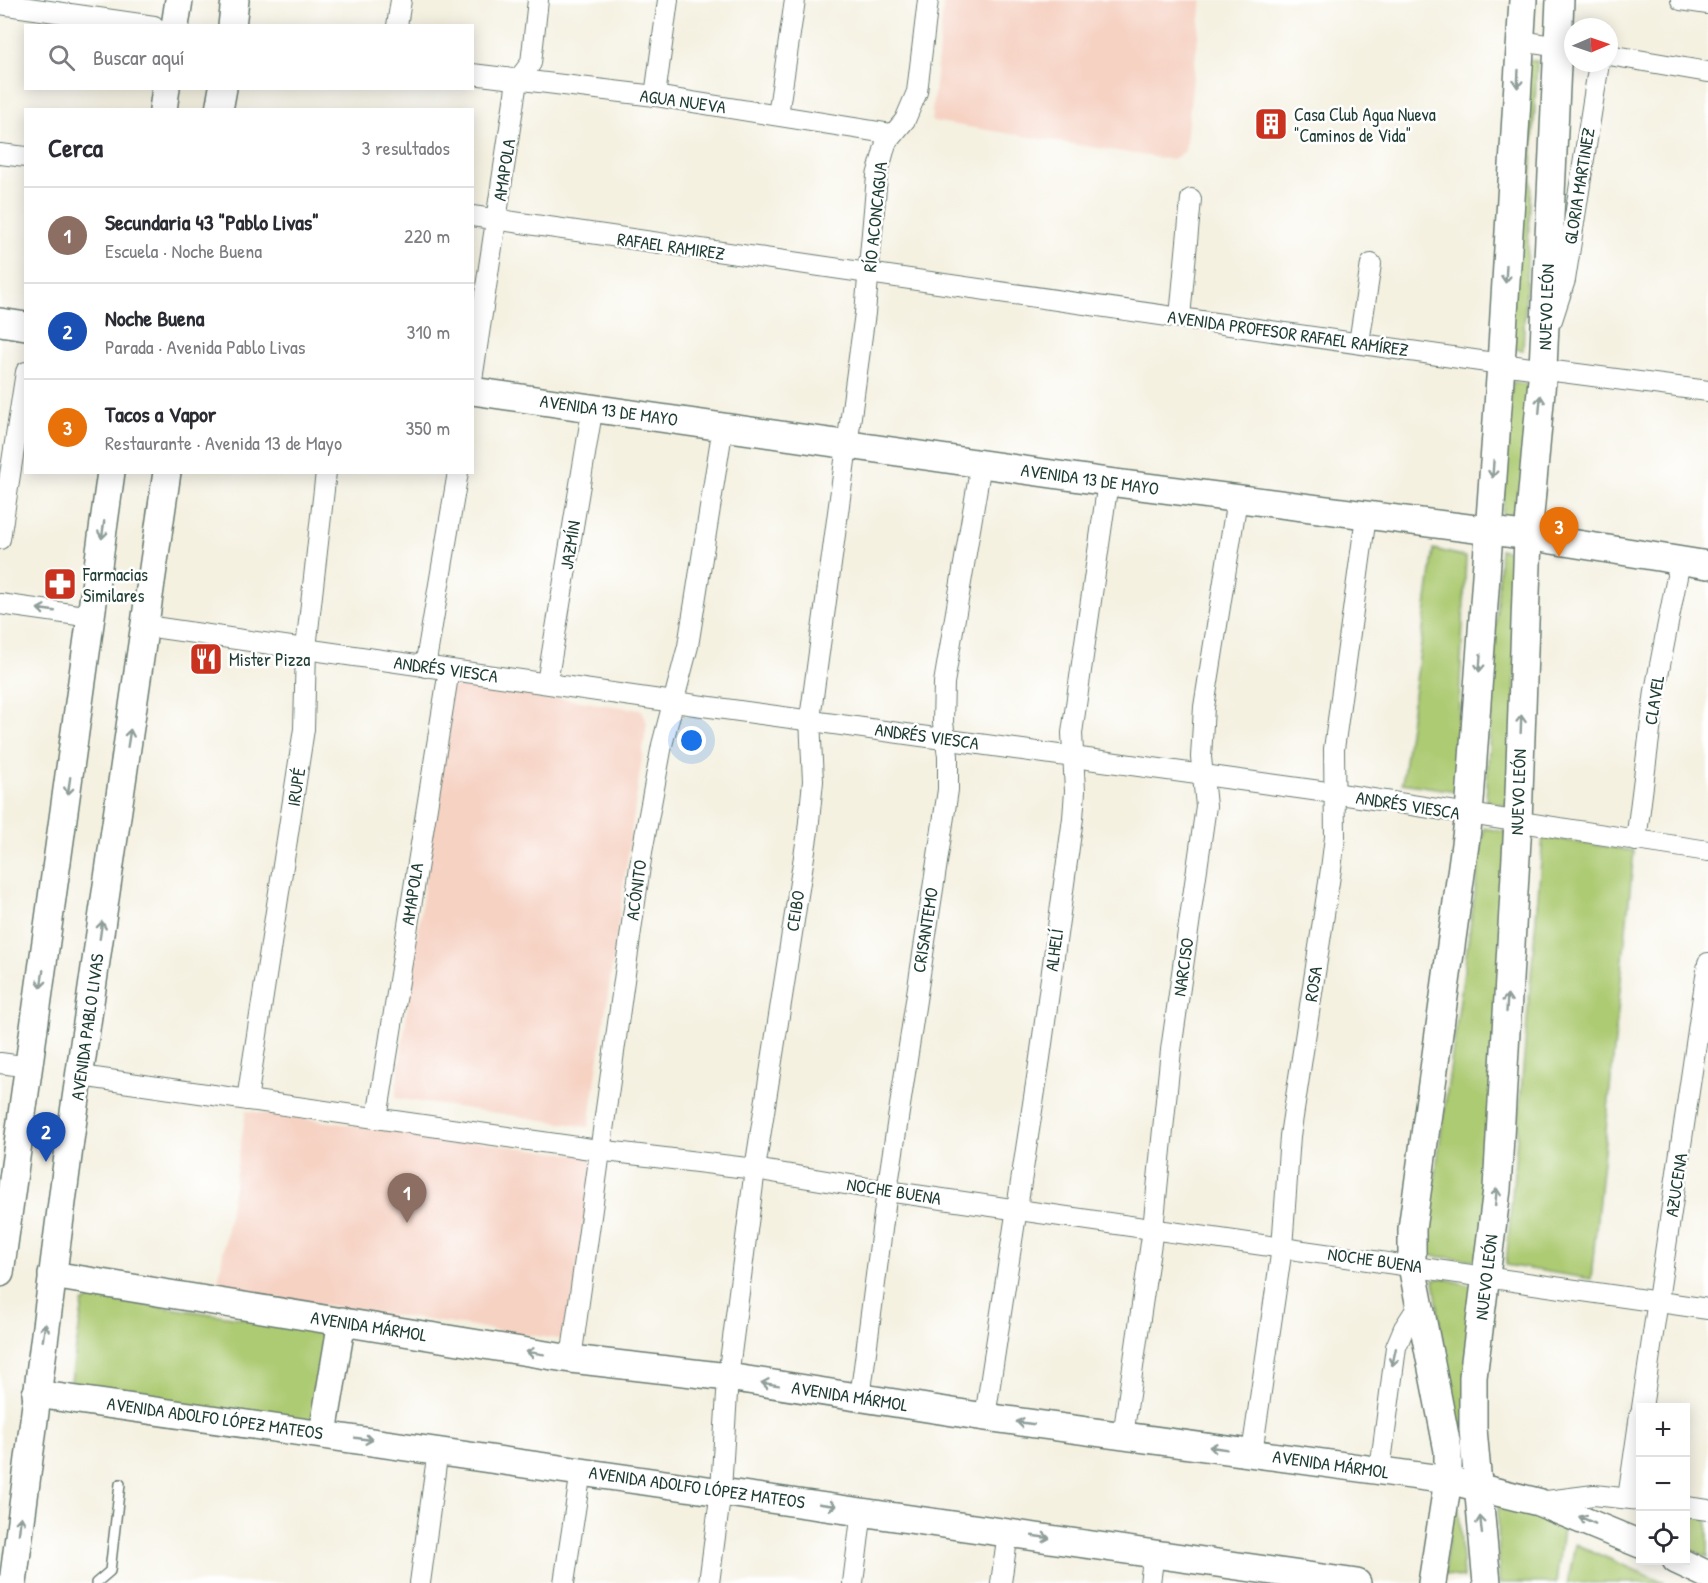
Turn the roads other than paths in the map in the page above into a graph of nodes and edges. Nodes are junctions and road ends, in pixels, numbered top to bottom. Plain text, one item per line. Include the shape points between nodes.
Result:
1 (179, 0) edge
2 (235, 0) edge
3 (401, 0) edge
4 (538, 0) edge
5 (668, 0) edge
6 (795, 0) edge
7 (928, 0) edge
8 (1523, 0) edge
9 (1560, 0) edge
10 (1681, 0) edge
11 (0, 4) edge
12 (1708, 4) edge
13 (78, 7) edge
14 (146, 24) edge
15 (175, 24) edge
16 (232, 24) edge
17 (397, 24) edge
18 (1564, 38) edge
19 (1520, 41) junction
20 (1564, 47) edge
21 (1618, 57) edge
22 (1564, 62) edge
23 (1598, 72) edge
24 (1708, 72) edge
25 (474, 74) edge
26 (517, 81) junction
27 (166, 90) edge
28 (222, 90) edge
29 (656, 96) junction
30 (163, 108) edge
31 (219, 108) edge
32 (778, 115) junction
33 (892, 134) junction
34 (0, 154) edge
35 (24, 157) edge
36 (1191, 199) dead end
37 (474, 216) edge
38 (496, 220) junction
39 (1371, 264) dead end
40 (869, 275) junction
41 (1180, 317) junction
42 (0, 322) edge
43 (24, 326) edge
44 (1359, 343) junction
45 (1544, 355) junction
46 (1501, 364) junction
47 (474, 367) edge
48 (24, 385) edge
49 (474, 391) edge
50 (1708, 391) edge
51 (593, 406) junction
52 (723, 426) junction
53 (848, 444) junction
54 (981, 464) junction
55 (111, 474) edge
56 (167, 474) edge
57 (326, 474) edge
58 (458, 474) edge
59 (1108, 482) junction
60 (1237, 498) junction
61 (1366, 516) junction
62 (1489, 531) junction
63 (1528, 537) junction
64 (0, 539) edge
65 (1680, 561) junction
66 (1708, 565) edge
67 (0, 604) edge
68 (92, 617) junction
69 (146, 626) junction
70 (306, 648) junction
71 (425, 667) junction
72 (449, 670) junction
73 (547, 683) junction
74 (674, 702) junction
75 (810, 719) junction
76 (946, 739) junction
77 (1072, 757) junction
78 (1203, 776) junction
79 (1334, 793) junction
80 (1469, 815) junction
81 (1518, 822) junction
82 (1636, 841) junction
83 (1708, 851) edge
84 (1708, 963) edge
85 (0, 1063) edge
86 (30, 1067) junction
87 (81, 1076) junction
88 (247, 1100) junction
89 (377, 1118) junction
90 (598, 1150) junction
91 (755, 1169) junction
92 (886, 1191) junction
93 (1017, 1209) junction
94 (1153, 1229) junction
95 (1282, 1248) junction
96 (1412, 1266) junction
97 (0, 1273) edge
98 (52, 1275) junction
99 (1488, 1276) junction
100 (1658, 1301) junction
101 (1419, 1305) junction
102 (1708, 1309) edge
103 (342, 1321) junction
104 (571, 1359) junction
105 (728, 1377) junction
106 (36, 1394) junction
107 (860, 1398) junction
108 (1643, 1403) edge
109 (985, 1417) junction
110 (323, 1433) junction
111 (1123, 1436) junction
112 (438, 1450) junction
113 (1252, 1453) junction
114 (1638, 1457) edge
115 (1380, 1470) junction
116 (581, 1471) junction
117 (1448, 1480) junction
118 (120, 1484) dead end
119 (1477, 1485) junction
120 (721, 1490) junction
121 (1634, 1499) edge
122 (1538, 1502) junction
123 (1690, 1508) edge
124 (862, 1510) junction
125 (1708, 1510) edge
126 (1008, 1532) junction
127 (1636, 1542) edge
128 (1154, 1553) junction
129 (1687, 1565) edge
130 (1708, 1575) edge
131 (1294, 1578) edge
132 (12, 1583) edge
133 (96, 1583) edge
134 (420, 1583) edge
135 (564, 1583) edge
136 (709, 1583) edge
137 (853, 1583) edge
138 (1001, 1583) edge
139 (1150, 1583) edge
140 (1357, 1583) edge
141 (1432, 1583) edge
142 (1486, 1583) edge

1 - 15 street
2 - 16 street
3 - 17 street
4 - 26 street, AMAPOLA via 531,63
5 - 29 street
6 - 32 street
7 - 33 street, RÍO ACONCAGUA via 916,92 905,120
8 - 19 street
9 - 18 street, NUEVO LEÓN
10 - 12 street
11 - 13 street
13 - 14 street
19 - 20 street
19 -> 46 street
21 - 24 street
22 - 45 street, NUEVO LEÓN
23 - 45 street, GLORIA MARTINEZ via 1564,280
25 - 26 street, AGUA NUEVA
26 - 29 street, AGUA NUEVA
26 - 38 street, AMAPOLA
27 - 30 street
28 - 31 street
29 - 32 street, AGUA NUEVA
32 - 33 street, AGUA NUEVA
33 - 40 street, RÍO ACONCAGUA via 880,158 877,176
34 - 35 street
36 - 41 street
37 - 38 street, RAFAEL RAMIREZ
38 - 40 street, RAFAEL RAMIREZ
38 - 47 street, AMAPOLA
39 - 44 street
40 - 41 street, AVENIDA PROFESOR RAFAEL RAMÍREZ
40 - 53 street, RÍO ACONCAGUA
41 - 44 street, AVENIDA PROFESOR RAFAEL RAMÍREZ
42 - 43 street
44 - 46 street, AVENIDA PROFESOR RAFAEL RAMÍREZ
45 - 46 street, AVENIDA PROFESOR RAFAEL RAMÍREZ
45 - 50 street, AVENIDA PROFESOR RAFAEL RAMÍREZ
63 -> 45 street, NUEVO LEÓN
46 -> 62 street
48 - 64 street
49 - 51 street, AVENIDA 13 DE MAYO
51 - 52 street, AVENIDA 13 DE MAYO
51 - 73 street, JAZMÍN
52 - 53 street, AVENIDA 13 DE MAYO
52 - 74 street, ACÓNITO via 694,613
53 - 54 street, AVENIDA 13 DE MAYO
53 - 75 street, CEIBO
54 - 59 street, AVENIDA 13 DE MAYO
54 - 76 street, CRISANTEMO via 944,683
55 -> 68 street
56 - 69 street, AVENIDA PABLO LIVAS
57 - 70 street, IRUPÉ
58 - 71 street
59 - 60 street, AVENIDA 13 DE MAYO
59 - 77 street, ALHELÍ via 1079,676
60 - 61 street, AVENIDA 13 DE MAYO
60 - 78 street, NARCISO via 1204,707
61 - 62 street, AVENIDA 13 DE MAYO
61 - 79 street, ROSA via 1334,750
62 - 63 street, AVENIDA 13 DE MAYO
62 -> 80 street
63 - 65 street, AVENIDA 13 DE MAYO
81 -> 63 street, NUEVO LEÓN
65 - 66 street, AVENIDA 13 DE MAYO
65 - 82 street, CLAVEL via 1655,691
68 -> 67 street
68 -> 86 street
69 - 70 street, ANDRÉS VIESCA
87 -> 69 street, AVENIDA PABLO LIVAS
70 - 71 street, ANDRÉS VIESCA
70 - 88 street, IRUPÉ via 302,749
71 - 72 street, ANDRÉS VIESCA
72 - 73 street, ANDRÉS VIESCA
72 - 89 street, AMAPOLA
73 - 74 street, ANDRÉS VIESCA
74 - 75 street, ANDRÉS VIESCA
74 - 90 street, ACÓNITO via 642,852
75 - 76 street, ANDRÉS VIESCA
75 - 91 street, CEIBO via 813,781 808,831
76 - 77 street, ANDRÉS VIESCA
76 - 92 street, CRISANTEMO via 948,790
77 - 78 street, ANDRÉS VIESCA
77 - 93 street, ALHELÍ via 1072,818
78 - 79 street, ANDRÉS VIESCA
78 - 94 street, NARCISO via 1206,806 1171,1050
79 - 80 street, ANDRÉS VIESCA
79 - 95 street, ROSA via 1335,837 1290,1136
80 - 81 street, ANDRÉS VIESCA
80 - 96 street via 1414,1210
81 - 82 street, ANDRÉS VIESCA
99 -> 81 street, NUEVO LEÓN
82 - 83 street, ANDRÉS VIESCA
84 - 100 street, AZUCENA
85 - 86 street
86 - 97 street
87 - 88 street, NOCHE BUENA
87 - 98 street, AVENIDA PABLO LIVAS
88 - 89 street, NOCHE BUENA
89 - 90 street, NOCHE BUENA
90 - 91 street, NOCHE BUENA
90 - 104 street, ACÓNITO
91 - 92 street, NOCHE BUENA
91 - 105 street, CEIBO
92 - 93 street, NOCHE BUENA
92 - 107 street, CRISANTEMO
93 - 94 street, NOCHE BUENA
93 - 109 street, ALHELÍ
94 - 95 street, NOCHE BUENA
94 - 111 street, NARCISO
95 - 96 street, NOCHE BUENA
95 - 113 street, ROSA
96 - 99 street, NOCHE BUENA
96 - 101 street
98 - 103 street, AVENIDA MÁRMOL
106 -> 98 street, AVENIDA PABLO LIVAS
99 - 100 street, NOCHE BUENA
99 - 119 street, NUEVO LEÓN via 1473,1377
100 - 102 street, NOCHE BUENA
100 - 108 street, AZUCENA
101 -> 115 street via 1396,1347
101 - 117 street via 1446,1437
104 -> 103 street, AVENIDA MÁRMOL
103 - 110 street
104 - 105 street, AVENIDA MÁRMOL
107 -> 105 street, AVENIDA MÁRMOL
105 - 120 street, CEIBO
106 - 110 street, AVENIDA ADOLFO LÓPEZ MATEOS
132 -> 106 street, AVENIDA PABLO LIVAS
107 - 109 street, AVENIDA MÁRMOL
111 -> 109 street, AVENIDA MÁRMOL
110 -> 112 street, AVENIDA ADOLFO LÓPEZ MATEOS
113 -> 111 street, AVENIDA MÁRMOL
112 - 116 street, AVENIDA ADOLFO LÓPEZ MATEOS
112 - 134 street
113 - 115 street, AVENIDA MÁRMOL
114 - 121 street
115 - 117 street, AVENIDA MÁRMOL
116 - 120 street, AVENIDA ADOLFO LÓPEZ MATEOS
116 - 135 street
117 - 119 street, AVENIDA MÁRMOL
117 - 141 street
118 - 133 lane via 110,1571
119 - 122 street, AVENIDA MÁRMOL
142 -> 119 street, NUEVO LEÓN
120 -> 124 street, AVENIDA ADOLFO LÓPEZ MATEOS
120 - 136 street, CEIBO
121 - 122 street via 1576,1496
127 -> 122 street, AVENIDA MÁRMOL
123 - 125 street
124 - 126 street, AVENIDA ADOLFO LÓPEZ MATEOS
124 - 137 street
126 -> 128 street, AVENIDA ADOLFO LÓPEZ MATEOS
126 - 138 street
128 - 131 street, AVENIDA ADOLFO LÓPEZ MATEOS
128 - 139 street
129 - 130 street
131 - 140 street, AVENIDA ADOLFO LÓPEZ MATEOS

